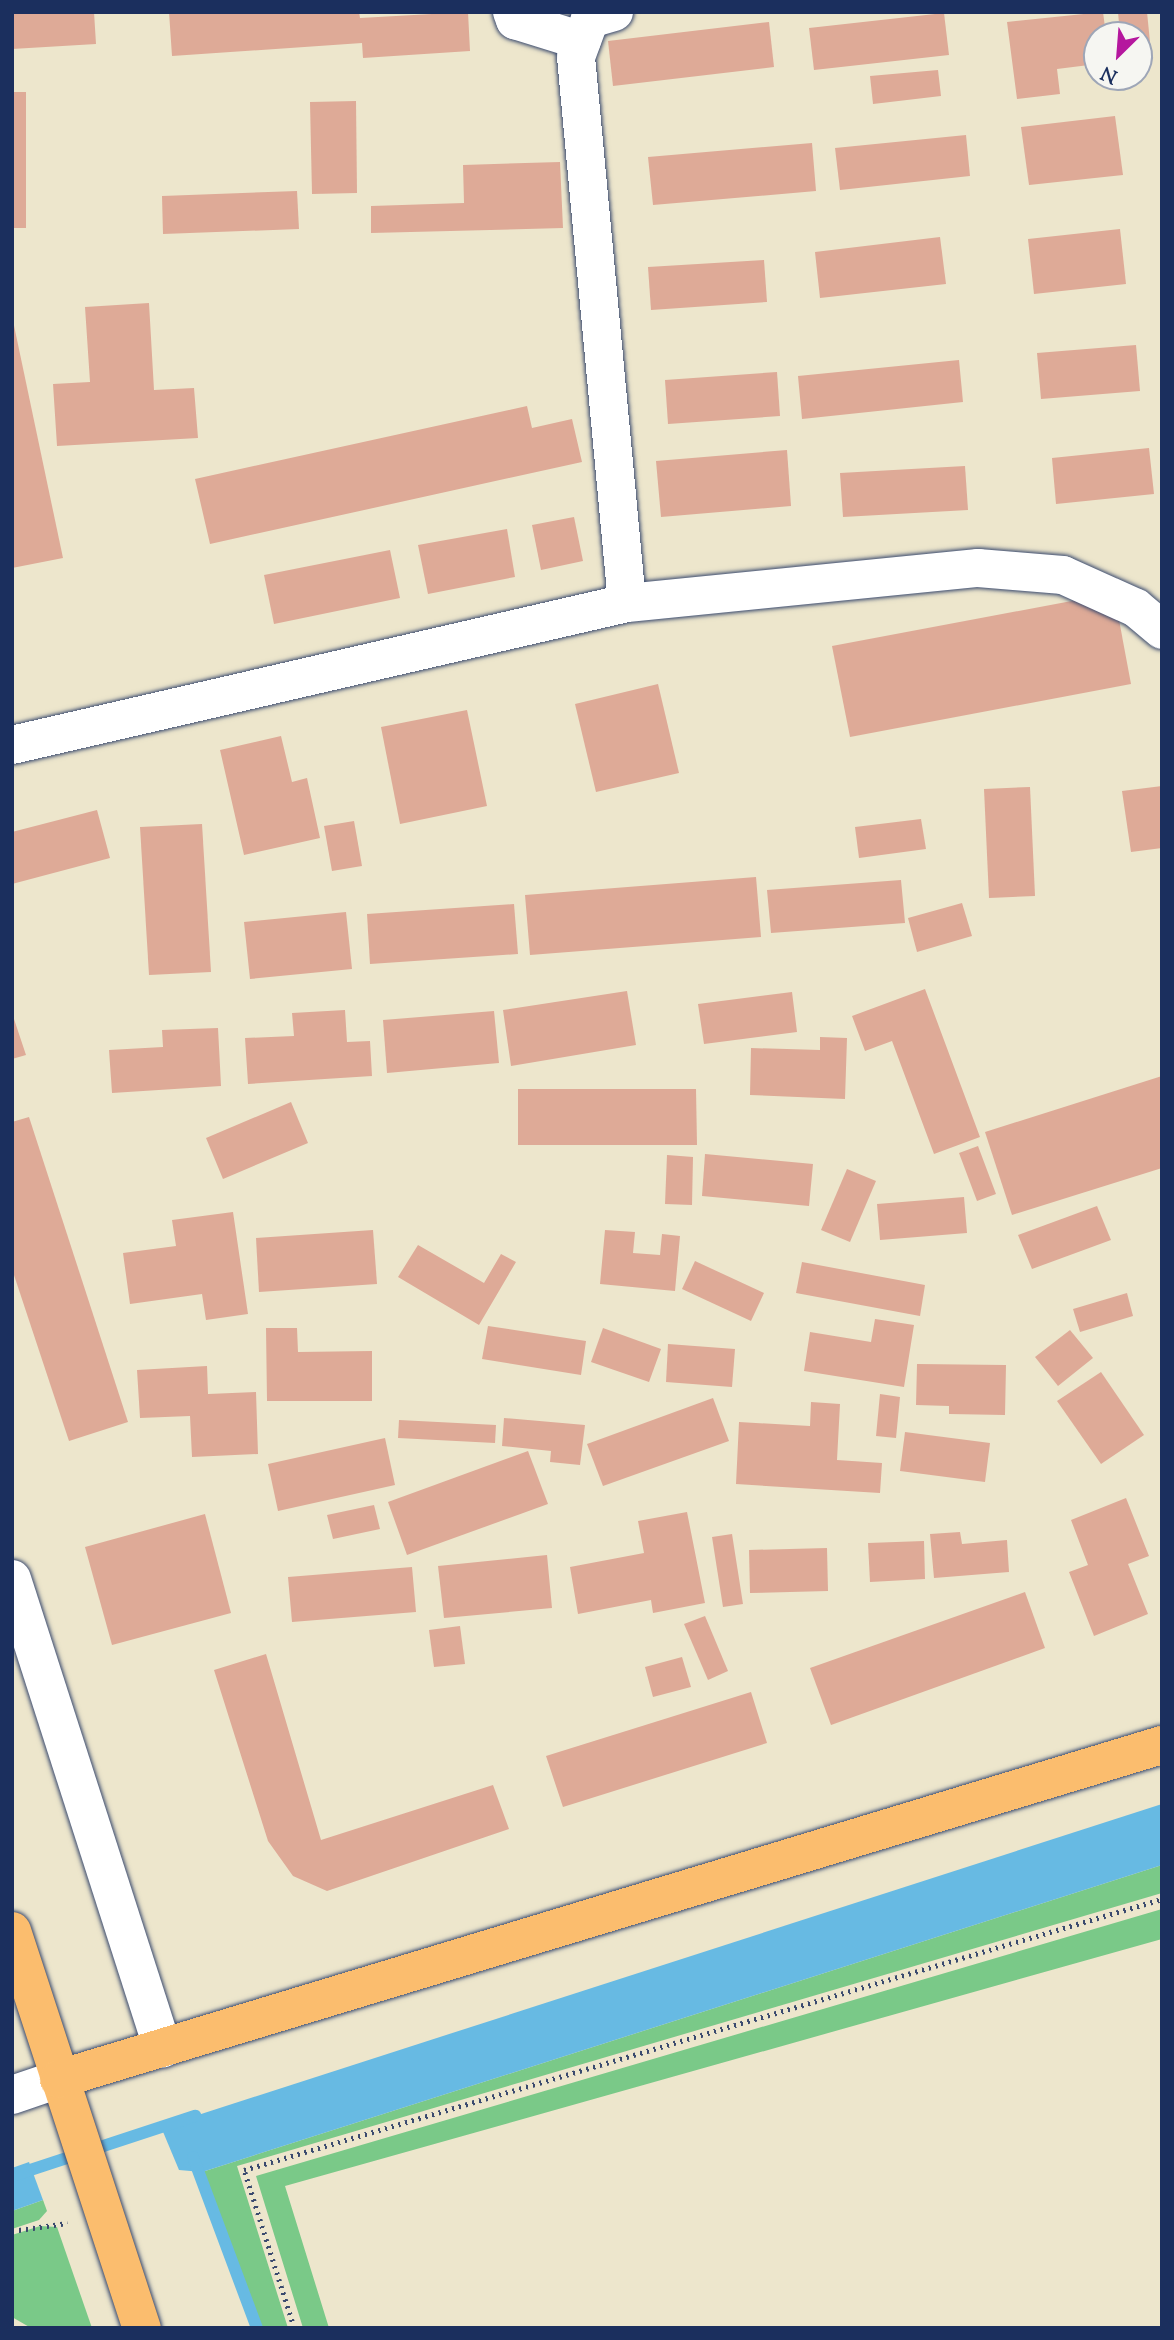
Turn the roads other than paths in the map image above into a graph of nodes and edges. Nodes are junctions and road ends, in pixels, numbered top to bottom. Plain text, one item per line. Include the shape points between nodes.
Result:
1 (512, 12) edge
2 (614, 12) edge
3 (582, 41) junction
4 (627, 603) junction
5 (1162, 630) edge
6 (12, 745) edge
7 (12, 1579) edge
8 (1162, 1745) edge
9 (12, 1931) edge
10 (163, 2048) junction
11 (12, 2095) edge
12 (65, 2097) junction
13 (142, 2328) edge

1 - 3 street via 516,20
2 - 3 street via 590,19
3 - 4 street via 576,57
4 - 5 street via 978,568 1063,575 1136,608
4 - 6 street
7 - 10 street
8 - 10 main road
9 - 12 main road
10 - 12 main road
11 - 12 street
12 - 13 main road

